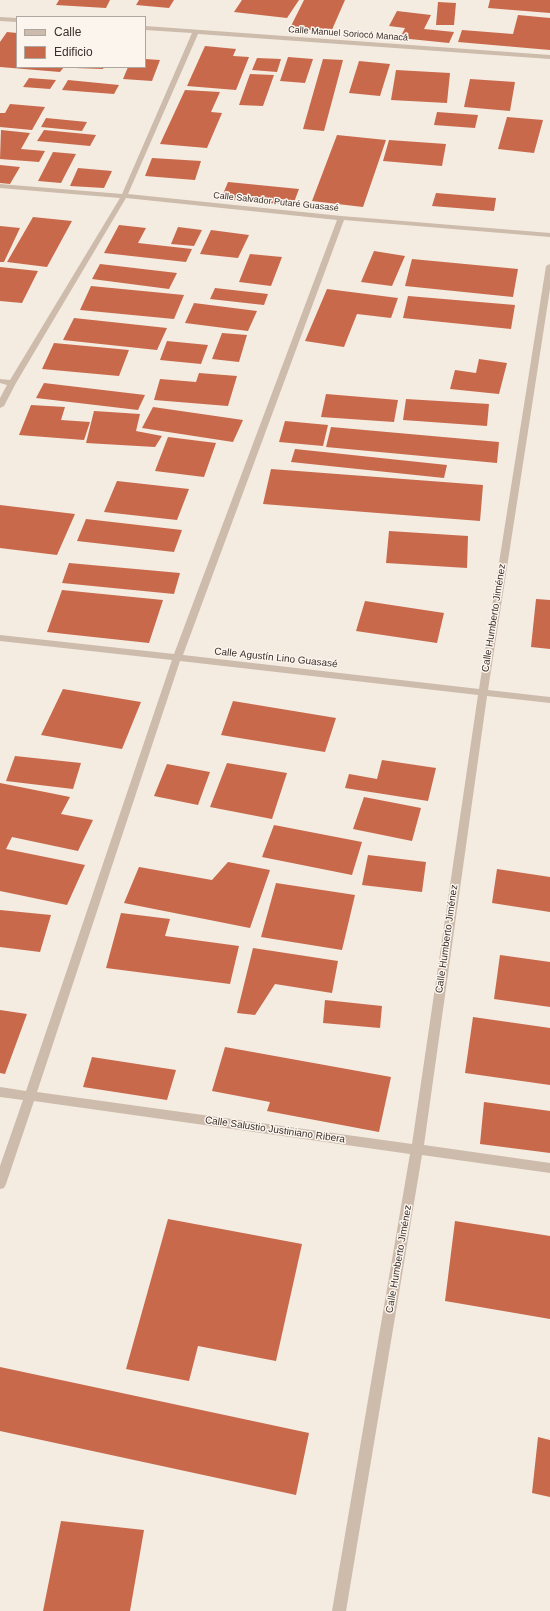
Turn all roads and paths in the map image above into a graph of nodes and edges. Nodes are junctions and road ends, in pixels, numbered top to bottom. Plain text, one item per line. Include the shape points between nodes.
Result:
1 (0, 19) edge
2 (16, 20) edge
3 (146, 28) edge
4 (196, 32) junction
5 (550, 57) edge
6 (0, 186) edge
7 (124, 196) junction
8 (341, 218) junction
9 (550, 235) edge
10 (550, 266) edge
11 (0, 381) edge
12 (12, 383) junction
13 (0, 406) edge
14 (0, 638) edge
15 (177, 658) junction
16 (483, 692) junction
17 (550, 700) edge
18 (0, 1092) edge
19 (31, 1096) junction
20 (417, 1150) junction
21 (550, 1168) edge
22 (0, 1184) edge
23 (339, 1611) edge

1 - 2 street
3 - 4 street, Calle Manuel Soriocó Manacá
4 - 5 street, Calle Manuel Soriocó Manacá
4 - 7 street
6 - 7 street, Calle Salvador Putaré Guasasé
7 - 8 street, Calle Salvador Putaré Guasasé
7 - 12 street
8 - 9 street, Calle Salvador Putaré Guasasé
8 - 15 street
10 - 16 street, Calle Humberto Jiménez
11 - 12 street
12 - 13 street
14 - 15 street, Calle Agustín Lino Guasasé
15 - 16 street, Calle Agustín Lino Guasasé
15 - 19 street
16 - 17 street, Calle Agustín Lino Guasasé
16 - 20 street, Calle Humberto Jiménez
18 - 19 street, Calle Salustio Justiniano Ribera
19 - 20 street, Calle Salustio Justiniano Ribera
19 - 22 street
20 - 21 street, Calle Salustio Justiniano Ribera
20 - 23 street, Calle Humberto Jiménez

